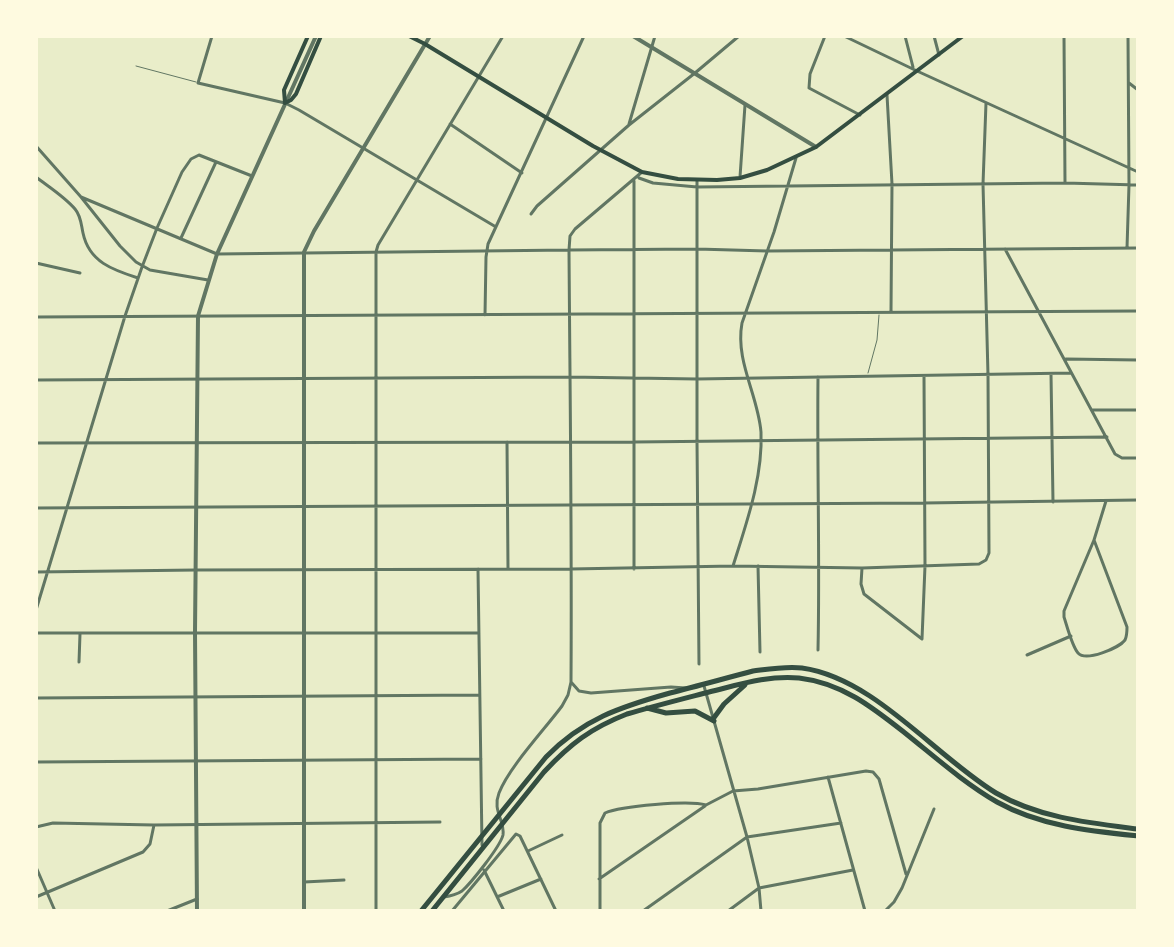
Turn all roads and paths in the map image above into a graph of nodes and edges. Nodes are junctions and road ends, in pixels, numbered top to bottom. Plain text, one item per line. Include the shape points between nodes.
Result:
1 (212, 36) edge
2 (308, 36) edge
3 (318, 36) edge
4 (409, 36) edge
5 (430, 36) edge
6 (503, 36) edge
7 (584, 36) edge
8 (633, 36) edge
9 (655, 36) edge
10 (739, 36) edge
11 (825, 36) edge
12 (844, 36) edge
13 (905, 36) edge
14 (934, 36) edge
15 (963, 36) edge
16 (1064, 36) edge
17 (1128, 36) edge
18 (425, 44) junction
19 (651, 47) junction
20 (939, 55) junction
21 (136, 66) dead end
22 (915, 70) junction
23 (695, 73) junction
24 (479, 76) junction
25 (198, 83) junction
26 (1129, 83) junction
27 (1138, 90) edge
28 (887, 95) junction
29 (285, 103) junction
30 (986, 103) junction
31 (745, 105) junction
32 (860, 115) junction
33 (547, 118) junction
34 (450, 124) junction
35 (629, 125) junction
36 (1066, 138) junction
37 (36, 146) edge
38 (364, 147) junction
39 (816, 147) junction
40 (796, 158) junction
41 (216, 162) junction
42 (1129, 166) junction
43 (642, 172) junction
44 (1138, 172) edge
45 (522, 173) junction
46 (36, 177) edge
47 (253, 177) junction
48 (740, 178) junction
49 (417, 179) junction
50 (636, 179) junction
51 (697, 180) junction
52 (1065, 183) junction
53 (892, 184) junction
54 (983, 184) junction
55 (1129, 185) junction
56 (1138, 185) edge
57 (786, 186) junction
58 (697, 187) junction
59 (81, 197) junction
60 (531, 214) dead end
61 (496, 227) junction
62 (157, 228) junction
63 (180, 239) junction
64 (1127, 248) junction
65 (1138, 248) edge
66 (697, 249) junction
67 (892, 249) junction
68 (985, 249) junction
69 (1005, 249) junction
70 (569, 250) junction
71 (633, 250) junction
72 (486, 251) junction
73 (767, 251) junction
74 (304, 252) junction
75 (376, 252) junction
76 (217, 254) junction
77 (36, 263) edge
78 (142, 267) junction
79 (80, 273) dead end
80 (138, 278) junction
81 (208, 280) junction
82 (1039, 311) junction
83 (1138, 311) edge
84 (891, 312) junction
85 (986, 312) junction
86 (633, 313) junction
87 (745, 313) junction
88 (879, 313) junction
89 (569, 314) junction
90 (697, 314) junction
91 (375, 315) junction
92 (485, 315) junction
93 (125, 316) junction
94 (198, 316) junction
95 (303, 316) junction
96 (36, 317) edge
97 (1064, 359) junction
98 (1138, 360) edge
99 (1071, 373) junction
100 (1051, 374) junction
101 (988, 375) junction
102 (868, 376) junction
103 (924, 376) junction
104 (569, 377) junction
105 (634, 377) junction
106 (746, 377) junction
107 (818, 377) junction
108 (304, 378) junction
109 (106, 379) junction
110 (196, 379) junction
111 (375, 379) junction
112 (697, 379) junction
113 (36, 380) edge
114 (1092, 410) junction
115 (1138, 410) edge
116 (1107, 437) junction
117 (1052, 438) junction
118 (988, 439) junction
119 (817, 440) junction
120 (924, 440) junction
121 (569, 441) junction
122 (697, 441) junction
123 (761, 441) junction
124 (305, 442) junction
125 (376, 442) junction
126 (507, 442) junction
127 (634, 442) junction
128 (36, 443) edge
129 (88, 443) junction
130 (196, 443) junction
131 (1138, 458) edge
132 (1138, 500) edge
133 (1106, 501) junction
134 (1053, 502) junction
135 (697, 503) junction
136 (817, 503) junction
137 (924, 503) junction
138 (988, 503) junction
139 (507, 504) junction
140 (571, 504) junction
141 (634, 504) junction
142 (752, 504) junction
143 (197, 506) junction
144 (305, 506) junction
145 (376, 506) junction
146 (68, 507) junction
147 (36, 508) edge
148 (1094, 540) junction
149 (733, 566) junction
150 (758, 566) junction
151 (925, 566) junction
152 (819, 567) junction
153 (698, 568) junction
154 (862, 568) junction
155 (304, 569) junction
156 (375, 569) junction
157 (478, 569) junction
158 (508, 569) junction
159 (571, 569) junction
160 (634, 569) junction
161 (196, 570) junction
162 (36, 572) edge
163 (48, 572) junction
164 (36, 610) edge
165 (195, 632) junction
166 (36, 633) edge
167 (80, 633) junction
168 (304, 633) junction
169 (375, 633) junction
170 (479, 633) junction
171 (1071, 636) junction
172 (818, 650) dead end
173 (760, 652) dead end
174 (1027, 655) dead end
175 (79, 662) dead end
176 (699, 664) dead end
177 (571, 682) junction
178 (748, 682) junction
179 (703, 684) junction
180 (687, 689) junction
181 (706, 693) junction
182 (479, 695) junction
183 (196, 697) junction
184 (304, 697) junction
185 (375, 697) junction
186 (36, 698) edge
187 (646, 708) junction
188 (714, 720) junction
189 (375, 759) junction
190 (481, 759) junction
191 (196, 760) junction
192 (304, 760) junction
193 (36, 762) edge
194 (828, 777) junction
195 (733, 791) junction
196 (706, 805) junction
197 (934, 809) dead end
198 (498, 816) junction
199 (440, 822) dead end
200 (376, 823) junction
201 (841, 823) junction
202 (304, 824) junction
203 (154, 825) junction
204 (197, 825) junction
205 (502, 825) junction
206 (36, 827) edge
207 (1138, 829) edge
208 (481, 835) junction
209 (562, 835) dead end
210 (1138, 836) edge
211 (747, 837) junction
212 (483, 848) junction
213 (528, 851) junction
214 (36, 867) edge
215 (483, 869) junction
216 (853, 870) junction
217 (906, 874) junction
218 (541, 879) junction
219 (599, 879) junction
220 (344, 880) dead end
221 (304, 882) junction
222 (759, 888) junction
223 (47, 892) junction
224 (36, 897) edge
225 (497, 897) junction
226 (443, 898) junction
227 (197, 899) junction
228 (454, 910) edge
229 (55, 911) edge
230 (167, 911) edge
231 (197, 911) edge
232 (304, 911) edge
233 (376, 911) edge
234 (421, 911) edge
235 (432, 911) edge
236 (504, 911) edge
237 (556, 911) edge
238 (600, 911) edge
239 (643, 911) edge
240 (728, 911) edge
241 (761, 911) edge
242 (865, 911) edge
243 (885, 911) edge

1 - 25 street
2 - 29 main road via 284,90
3 - 29 main road via 296,94
4 - 18 main road
5 - 18 street
6 - 24 street
7 - 33 street
8 - 19 street
9 - 19 street
10 - 23 street
11 - 32 street via 808,81 811,90
12 - 22 street
13 - 22 street
14 - 20 street
15 - 20 main road
16 - 36 street
17 - 26 street
18 - 24 main road
18 - 38 street
19 - 23 street
19 - 35 street
20 - 22 main road
21 - 25 lane
22 - 28 main road
22 - 30 street
23 - 31 street
23 - 35 street
24 - 33 main road
24 - 34 street
25 - 29 street
26 - 27 street
26 - 42 street
28 - 32 main road
28 - 53 street
29 - 38 street
29 - 47 street
30 - 36 street
30 - 54 street
31 - 39 street
31 - 48 street
32 - 39 main road
33 - 43 main road
33 - 45 street
34 - 45 street
34 - 49 street
35 - 60 street
36 - 42 street
36 - 52 street
37 - 59 street
38 - 49 street
38 - 74 street
39 - 40 main road
40 - 48 main road
40 - 57 street
41 - 47 street
41 - 62 street via 199,155 191,159
41 - 63 street
42 - 44 street
42 - 55 street
43 - 50 street
43 - 51 main road
45 - 61 street
46 - 80 street via 74,208 96,258
47 - 76 street
48 - 51 main road
49 - 61 street
49 - 75 street
50 - 58 street
50 - 70 street via 575,229
50 - 71 street
51 - 58 street
52 - 54 street
52 - 55 street
53 - 54 street
53 - 57 street
53 - 67 street
54 - 68 street
55 - 56 street
55 - 64 street
57 - 58 street
57 - 73 street
58 - 66 street
59 - 62 street
59 - 78 street
61 - 72 street
62 - 63 street
62 - 78 street
63 - 76 street
64 - 65 street
64 - 69 street
66 - 71 street
66 - 73 street
66 - 90 street
67 - 68 street
67 - 73 street
67 - 84 street
68 - 69 street
68 - 85 street
69 - 82 street
70 - 71 street
70 - 72 street
70 - 89 street
71 - 86 street
72 - 75 street
72 - 92 street
73 - 87 street
74 - 75 street
74 - 76 street
74 - 95 street
75 - 91 street
76 - 81 street
77 - 79 street
78 - 80 street
78 - 81 street
80 - 93 street
81 - 94 street
82 - 83 street
82 - 85 street
82 - 97 street
84 - 85 street
84 - 88 street
85 - 101 street
86 - 89 street
86 - 90 street
86 - 105 street
87 - 88 street
87 - 90 street
87 - 106 street via 740,333
88 - 102 lane
89 - 92 street
89 - 104 street
90 - 112 street
91 - 92 street
91 - 95 street
91 - 111 street
93 - 94 street
93 - 96 street
93 - 109 street
94 - 95 street
94 - 110 street
95 - 108 street
97 - 98 street
97 - 99 street
99 - 100 street
99 - 114 street
100 - 101 street
100 - 117 street
101 - 103 street
101 - 118 street
102 - 103 street
102 - 107 street
103 - 120 street
104 - 105 street
104 - 111 street
104 - 121 street
105 - 112 street
105 - 127 street
106 - 107 street
106 - 112 street
106 - 123 street
107 - 119 street
108 - 110 street
108 - 111 street
108 - 124 street
109 - 110 street
109 - 113 street
109 - 129 street
110 - 130 street
111 - 125 street
112 - 122 street
114 - 115 street
114 - 116 street
116 - 117 street
116 - 131 street via 1115,454
117 - 118 street
117 - 134 street
118 - 120 street
118 - 138 street
119 - 120 street
119 - 123 street
119 - 136 street
120 - 137 street
121 - 126 street
121 - 127 street
121 - 140 street
122 - 123 street
122 - 127 street
122 - 135 street
123 - 142 street
124 - 125 street
124 - 130 street
124 - 144 street
125 - 126 street
125 - 145 street
126 - 139 street
127 - 141 street
128 - 129 street
129 - 130 street
129 - 146 street
130 - 143 street
132 - 133 street
133 - 134 street
133 - 148 street
134 - 138 street
135 - 141 street
135 - 142 street
135 - 153 street
136 - 137 street
136 - 142 street
136 - 152 street
137 - 138 street
137 - 151 street
138 - 151 street via 986,560
139 - 140 street
139 - 145 street
139 - 158 street
140 - 141 street
140 - 159 street
141 - 160 street
142 - 149 street
143 - 144 street
143 - 146 street
143 - 161 street
144 - 145 street
144 - 155 street
145 - 156 street
146 - 147 street
146 - 163 street
148 - 171 street via 1064,611
148 - 171 street via 1127,627 1125,639 1085,657
149 - 150 street
149 - 153 street
150 - 152 street
150 - 173 street
151 - 154 street
151 - 154 street via 922,639 864,594
152 - 154 street
152 - 172 street
153 - 160 street
153 - 176 street
155 - 156 street
155 - 161 street
155 - 168 street
156 - 157 street
156 - 169 street
157 - 158 street
157 - 170 street
158 - 159 street
159 - 160 street
159 - 177 street
161 - 163 street
161 - 165 street
162 - 163 street
163 - 164 street
165 - 167 street
165 - 168 street
165 - 183 street
166 - 167 street
167 - 175 street
168 - 169 street
168 - 184 street
169 - 170 street
169 - 185 street
170 - 182 street
171 - 174 street
177 - 180 street via 579,691 591,693
177 - 198 street via 562,706 504,784
178 - 181 main road
178 - 188 main road
178 - 210 main road via 797,678 847,692 1000,804 1053,824
179 - 180 main road
179 - 181 street
179 - 207 main road via 753,671 818,671 868,694 999,794 1037,811
180 - 198 main road via 616,709 579,728 546,757
181 - 187 main road
181 - 188 street
182 - 185 street
182 - 190 street
183 - 184 street
183 - 186 street
183 - 191 street
184 - 185 street
184 - 192 street
185 - 189 street
187 - 188 main road via 695,711
187 - 205 main road via 611,720 574,742
188 - 195 street
189 - 190 street
189 - 192 street
189 - 200 street
190 - 208 street
191 - 192 street
191 - 193 street
191 - 204 street
192 - 202 street
194 - 195 street
194 - 201 street
194 - 217 street via 873,772
195 - 196 street
195 - 211 street
196 - 219 street
196 - 219 street via 672,803 605,813 600,823
197 - 217 street
198 - 205 street
198 - 208 main road
199 - 200 street
200 - 202 street
200 - 233 street
201 - 211 street
201 - 216 street
202 - 204 street
202 - 221 street
203 - 204 street
203 - 206 street
203 - 223 street via 143,852
204 - 227 street
205 - 212 main road
205 - 215 street via 501,841
208 - 212 street
208 - 234 main road
209 - 213 street
211 - 222 street
211 - 239 street
212 - 226 main road
213 - 215 street via 518,834
213 - 218 street
214 - 223 street
215 - 225 street
215 - 226 street via 461,891
215 - 228 street
216 - 222 street
216 - 242 street
217 - 243 street
218 - 225 street
218 - 237 street
219 - 238 street
220 - 221 street
221 - 232 street
222 - 240 street
222 - 241 street
223 - 224 street
223 - 229 street
225 - 236 street
226 - 235 main road
227 - 230 street
227 - 231 street

